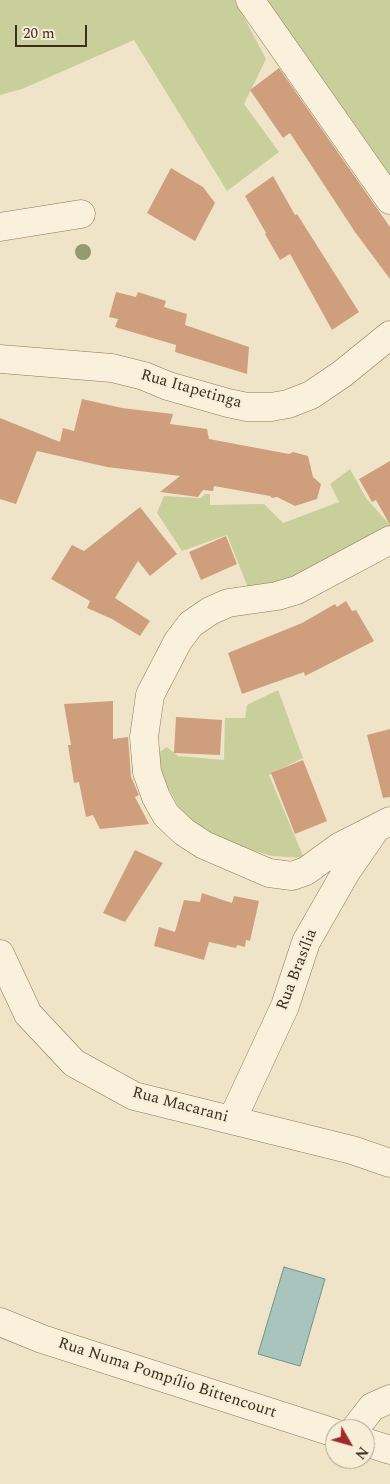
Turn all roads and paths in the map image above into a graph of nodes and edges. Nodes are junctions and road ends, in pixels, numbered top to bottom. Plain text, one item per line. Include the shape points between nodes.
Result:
1 (250, 0) edge
2 (390, 200) edge
3 (81, 214) dead end
4 (0, 227) edge
5 (390, 335) edge
6 (0, 359) edge
7 (390, 540) edge
8 (383, 824) edge
9 (0, 954) edge
10 (232, 1120) junction
11 (390, 1163) edge
12 (0, 1322) edge
13 (390, 1398) edge
14 (363, 1419) edge
15 (325, 1430) edge
16 (375, 1445) edge
17 (390, 1450) edge

1 - 2 street
3 - 4 street
5 - 6 street, Rua Itapetinga via 311,395 271,407 228,403 112,368
7 - 8 street via 297,590 228,603 191,624 178,641 150,695 144,737 147,772 166,816 197,841 269,873 292,876 306,871 340,847
8 - 10 street, Rua Brasília via 346,872 306,942 285,1006
9 - 10 street, Rua Macarani via 28,1014 74,1063 134,1096
10 - 11 street, Rua Macarani via 352,1150
12 - 15 street, Rua Numa Pompílio Bittencourt via 42,1339
13 - 14 street via 372,1407
16 - 17 street

